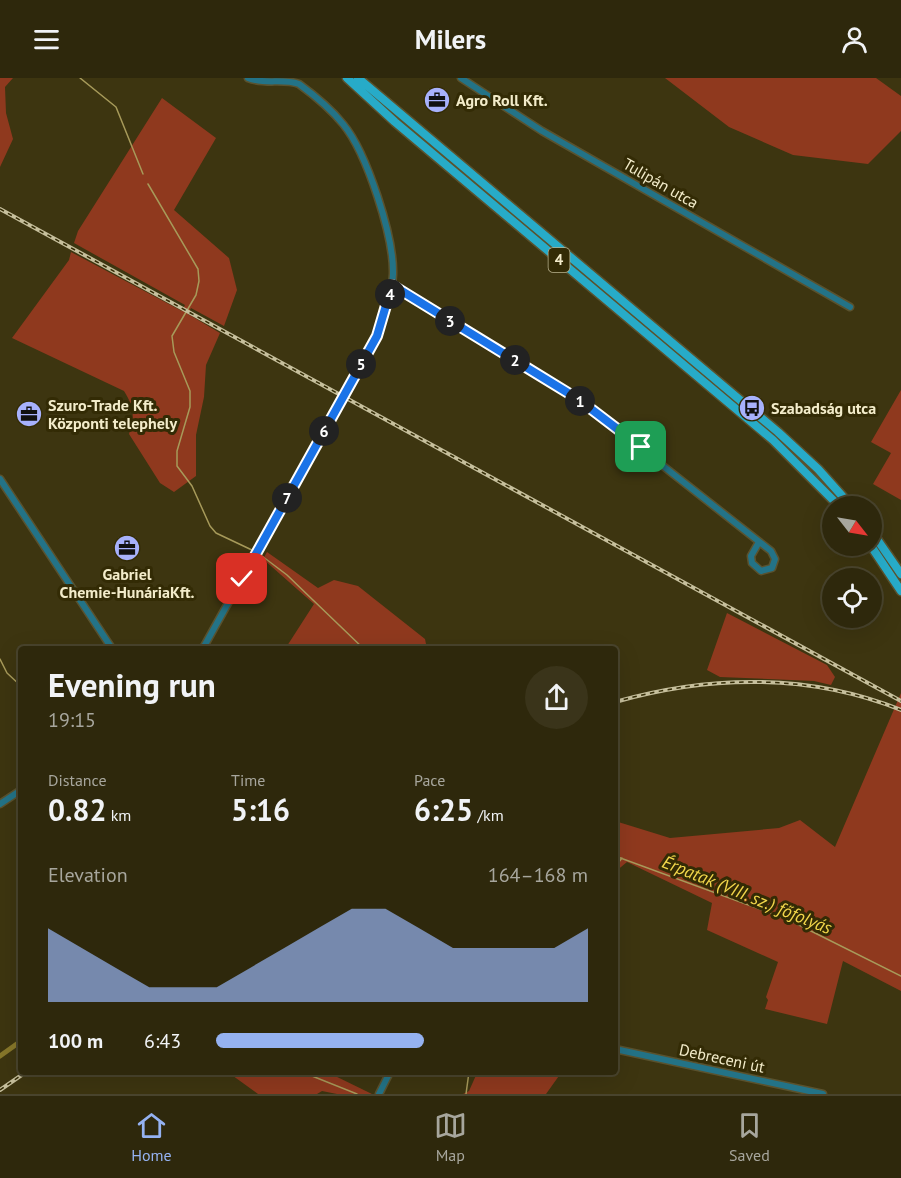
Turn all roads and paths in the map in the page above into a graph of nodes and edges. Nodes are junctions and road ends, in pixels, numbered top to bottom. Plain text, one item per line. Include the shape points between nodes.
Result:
1 (248, 78) edge
2 (347, 78) edge
3 (358, 78) edge
4 (461, 78) edge
5 (392, 285) junction
6 (850, 307) dead end
7 (0, 479) edge
8 (829, 496) edge
9 (842, 496) edge
10 (759, 542) junction
11 (882, 546) edge
12 (877, 556) edge
13 (901, 574) edge
14 (901, 591) edge
15 (110, 646) edge
16 (204, 646) edge
17 (18, 792) edge
18 (0, 804) edge
19 (618, 1050) edge
20 (388, 1075) edge
21 (379, 1094) edge
22 (823, 1094) edge

1 - 5 street via 299,84 344,124 379,202 391,246
2 - 8 main road, 4 via 773,440
3 - 9 main road, 4 via 778,432
4 - 6 street, Tulipán utca via 542,131
5 - 10 street via 578,399
5 - 16 street via 377,336
7 - 15 street
10 - 10 street via 771,551 775,559 772,568 761,571 752,563 751,556
11 - 13 main road
12 - 14 main road
17 - 18 street
19 - 22 street, Debreceni út
20 - 21 street

